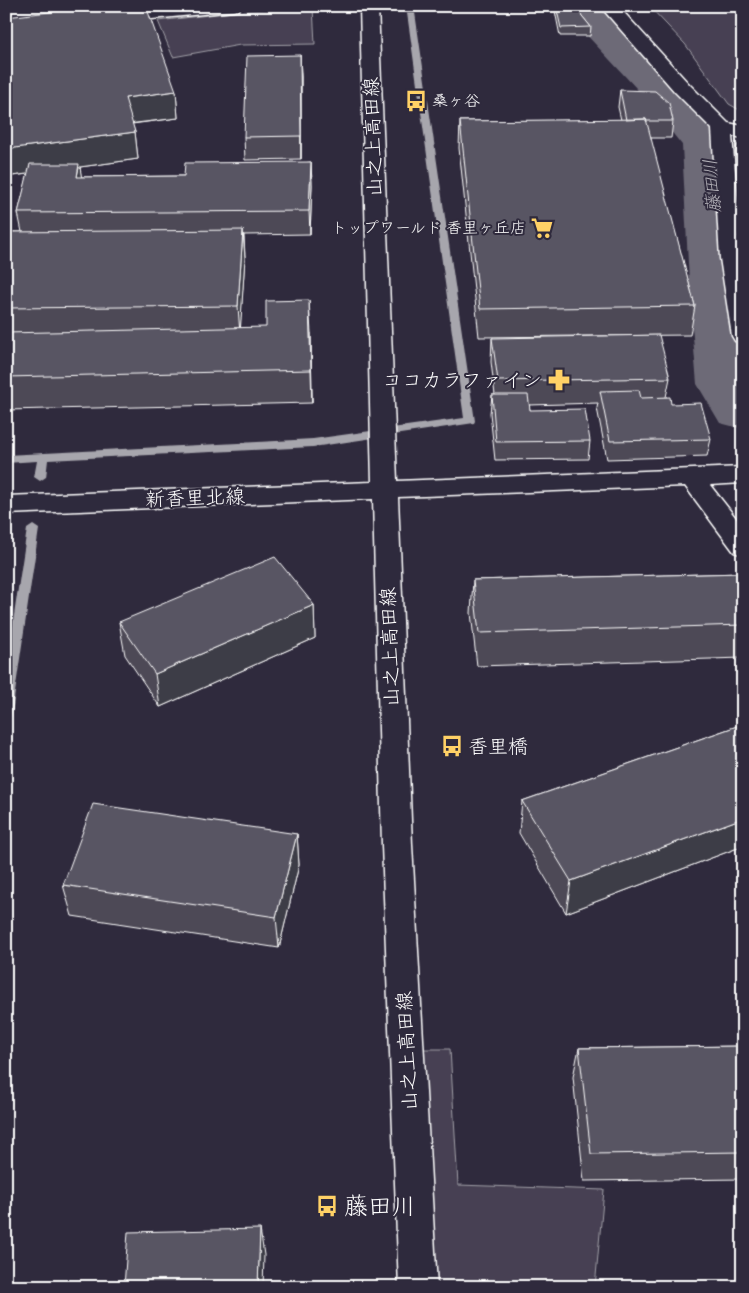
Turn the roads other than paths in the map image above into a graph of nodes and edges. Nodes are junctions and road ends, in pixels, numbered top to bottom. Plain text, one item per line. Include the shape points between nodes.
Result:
1 (233, 6) edge
2 (369, 6) edge
3 (608, 6) edge
4 (92, 20) edge
5 (722, 128) junction
6 (743, 132) edge
7 (735, 190) edge
8 (736, 233) edge
9 (738, 268) edge
10 (740, 304) edge
11 (743, 336) edge
12 (743, 475) edge
13 (692, 478) junction
14 (384, 491) junction
15 (6, 505) edge
16 (743, 546) edge
17 (418, 1287) edge

1 - 4 street
2 - 14 street, 山之上高田線
3 - 5 street
5 - 6 street
5 - 7 street
7 - 8 street
8 - 9 street
9 - 10 street
10 - 11 street
12 - 13 street, 新香里北線
13 - 14 street, 新香里北線
13 - 16 street
14 - 15 street, 新香里北線
14 - 17 street, 山之上高田線

